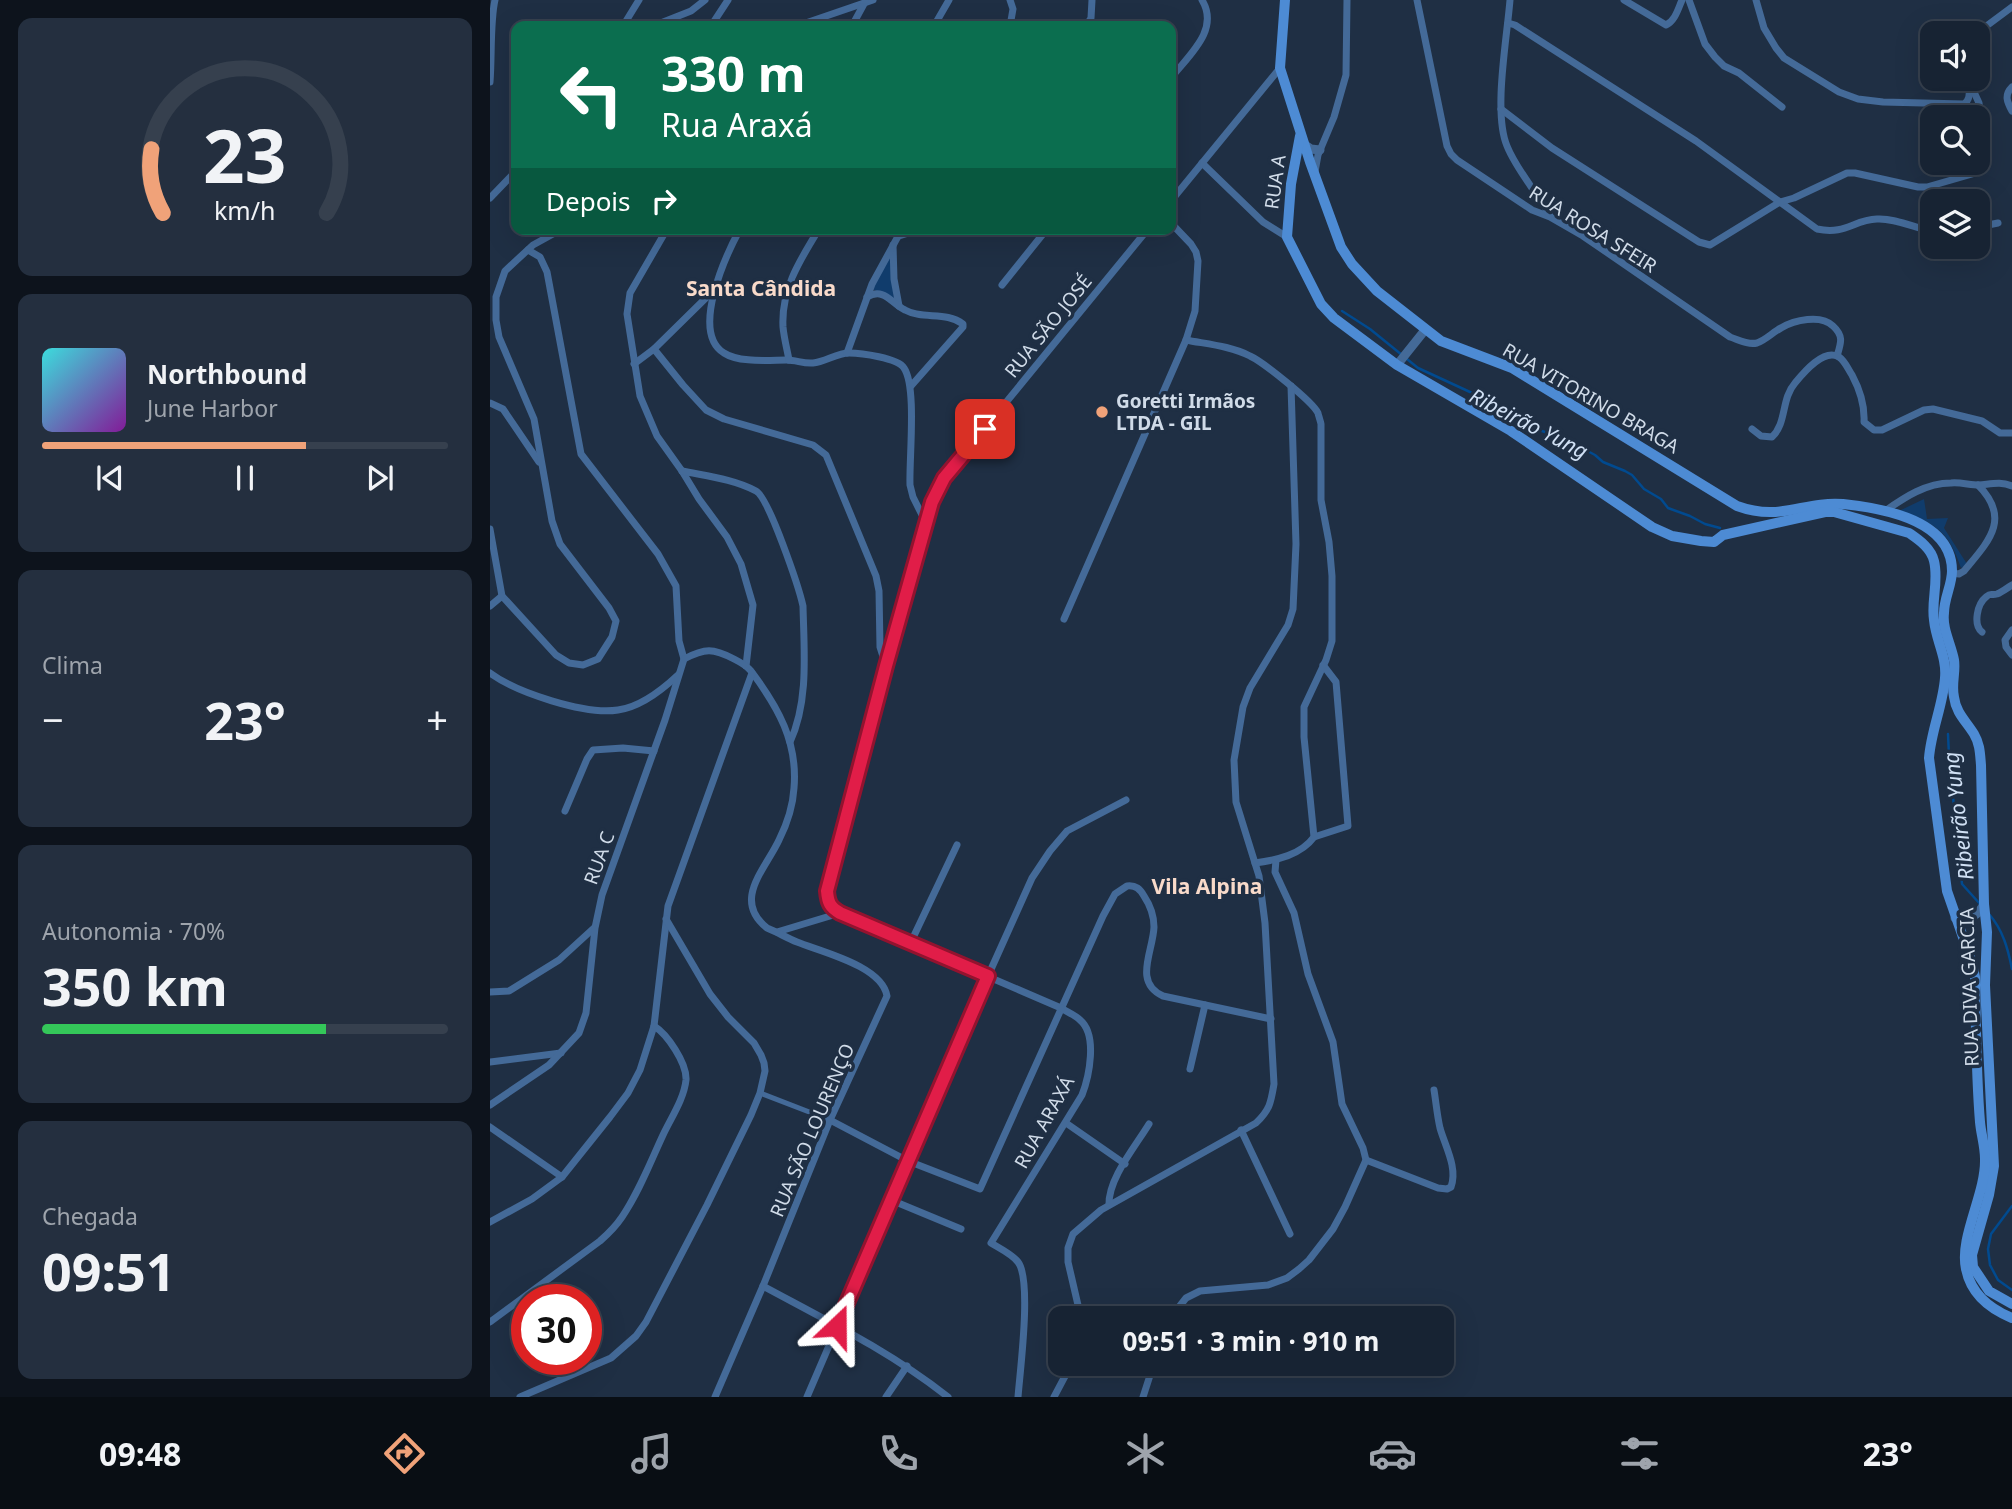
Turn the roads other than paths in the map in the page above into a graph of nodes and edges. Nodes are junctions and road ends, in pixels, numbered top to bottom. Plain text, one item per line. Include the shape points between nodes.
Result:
1 (495, 0) edge
2 (639, 0) edge
3 (705, 0) edge
4 (728, 0) edge
5 (949, 0) edge
6 (1010, 0) edge
7 (1092, 0) edge
8 (1202, 0) edge
9 (1285, 0) edge
10 (1347, 0) edge
11 (1417, 0) edge
12 (1510, 0) edge
13 (1624, 0) edge
14 (1682, 0) edge
15 (1689, 0) edge
16 (1756, 0) edge
17 (869, 1) edge
18 (2012, 7) edge
19 (626, 21) edge
20 (666, 21) edge
21 (714, 21) edge
22 (811, 21) edge
23 (855, 21) edge
24 (937, 21) edge
25 (1011, 21) edge
26 (1089, 21) edge
27 (1508, 23) junction
28 (1990, 23) edge
29 (491, 57) edge
30 (1280, 68) junction
31 (1176, 71) edge
32 (490, 82) edge
33 (2012, 87) edge
34 (1969, 91) edge
35 (1974, 91) edge
36 (1782, 107) dead end
37 (1501, 108) junction
38 (2012, 111) edge
39 (1300, 132) junction
40 (1305, 145) junction
41 (1320, 150) junction
42 (1310, 162) junction
43 (1202, 163) junction
44 (1295, 163) junction
45 (1314, 172) junction
46 (511, 176) edge
47 (1176, 195) edge
48 (490, 198) edge
49 (1780, 201) junction
50 (1550, 217) junction
51 (1287, 219) junction
52 (1998, 223) dead end
53 (1990, 225) edge
54 (1271, 227) junction
55 (1920, 228) edge
56 (1176, 229) edge
57 (551, 235) edge
58 (664, 235) edge
59 (737, 235) edge
60 (815, 235) edge
61 (900, 235) edge
62 (1042, 235) edge
63 (1143, 235) edge
64 (1287, 237) junction
65 (892, 245) junction
66 (528, 250) junction
67 (1002, 285) dead end
68 (714, 290) junction
69 (867, 297) junction
70 (899, 306) junction
71 (1426, 330) junction
72 (1186, 340) junction
73 (654, 349) junction
74 (847, 353) junction
75 (1837, 356) junction
76 (789, 360) junction
77 (1398, 363) junction
78 (634, 364) junction
79 (911, 386) junction
80 (1291, 386) junction
81 (490, 402) edge
82 (1752, 429) dead end
83 (2012, 433) edge
84 (541, 465) junction
85 (682, 471) junction
86 (1978, 485) junction
87 (2012, 486) edge
88 (1885, 511) junction
89 (926, 523) junction
90 (490, 529) edge
91 (1934, 560) junction
92 (1952, 573) junction
93 (2012, 585) edge
94 (502, 596) junction
95 (490, 606) edge
96 (1065, 619) dead end
97 (2012, 630) edge
98 (1982, 632) dead end
99 (2012, 655) edge
100 (684, 659) junction
101 (1323, 665) junction
102 (746, 666) junction
103 (886, 666) junction
104 (490, 673) edge
105 (679, 673) junction
106 (752, 673) junction
107 (790, 742) junction
108 (654, 751) junction
109 (1126, 800) dead end
110 (565, 811) dead end
111 (1314, 837) junction
112 (957, 845) dead end
113 (1276, 860) junction
114 (1255, 863) junction
115 (1275, 872) junction
116 (1259, 876) junction
117 (1983, 912) junction
118 (840, 913) junction
119 (1955, 918) junction
120 (666, 919) junction
121 (595, 928) junction
122 (777, 932) junction
123 (911, 942) junction
124 (988, 976) junction
125 (490, 992) edge
126 (1205, 1005) junction
127 (1061, 1008) junction
128 (1271, 1019) junction
129 (654, 1026) junction
130 (561, 1052) junction
131 (490, 1062) edge
132 (1190, 1069) dead end
133 (1434, 1090) dead end
134 (760, 1093) junction
135 (490, 1105) edge
136 (830, 1120) junction
137 (1066, 1123) junction
138 (1149, 1124) dead end
139 (490, 1127) edge
140 (1241, 1130) junction
141 (1366, 1160) junction
142 (908, 1161) junction
143 (1125, 1164) junction
144 (562, 1177) junction
145 (891, 1200) junction
146 (1110, 1205) junction
147 (490, 1222) edge
148 (961, 1229) dead end
149 (1290, 1234) dead end
150 (763, 1286) junction
151 (2012, 1304) edge
152 (1078, 1306) edge
153 (1179, 1306) edge
154 (2012, 1318) edge
155 (490, 1322) edge
156 (837, 1326) junction
157 (907, 1366) junction
158 (1065, 1376) edge
159 (1150, 1376) edge
160 (520, 1397) edge
161 (715, 1397) edge
162 (807, 1397) edge
163 (886, 1397) edge
164 (948, 1397) edge
165 (1018, 1397) edge
166 (1054, 1397) edge
167 (1143, 1397) edge

1 - 29 street
2 - 19 street
3 - 20 street
4 - 21 street
5 - 24 street
6 - 25 street
7 - 26 street
8 - 31 street via 1209,23
9 - 30 main road, RUA VITORINO BRAGA
10 - 41 street via 1346,75
11 - 50 street, RUA ROSA SFEIR via 1451,154 1532,210
12 - 27 street
13 - 14 street via 1666,24 1671,23
15 - 36 street via 1705,44 1715,57
16 - 34 street via 1769,39 1784,58 1848,97 1964,104
17 - 22 street
17 - 23 street
18 - 28 street
27 - 37 street
27 - 49 street via 1696,141
29 - 32 street
30 - 39 main road, RUA VITORINO BRAGA
30 - 43 street
33 - 38 street via 2006,97
35 - 49 street via 1986,155 1979,172 1927,187 1855,173
37 - 49 street via 1552,148 1704,244 1715,243
37 - 50 street via 1506,144
39 - 40 main road, RUA VITORINO BRAGA
39 - 44 main road, RUA A
40 - 41 street
40 - 42 main road, RUA VITORINO BRAGA
41 - 42 street
41 - 45 street
42 - 44 street
42 - 45 main road, RUA VITORINO BRAGA
43 - 47 street
43 - 54 street
44 - 51 main road, RUA A
45 - 71 main road, RUA VITORINO BRAGA via 1341,247 1352,264 1377,291
46 - 48 street
49 - 55 street via 1811,225 1829,232 1874,219
50 - 75 street, RUA ROSA SFEIR via 1730,337 1756,343 1796,322 1822,320 1840,334
51 - 54 street
51 - 64 main road, RUA A
52 - 53 street
54 - 64 street
56 - 72 street via 1196,251 1198,261 1195,311
57 - 66 street
58 - 78 street via 630,293 627,314
59 - 68 street
60 - 76 street via 788,284 783,327
61 - 65 street
62 - 67 street
63 - 89 street, RUA SÃO JOSÉ via 944,478
64 - 77 main road via 1328,312
65 - 69 street
65 - 70 street
66 - 84 street via 505,271 496,298 496,320 534,419
66 - 100 street via 540,257 547,272 581,454 677,586
68 - 73 street
68 - 76 street via 711,331 722,353
69 - 70 street via 880,293
69 - 74 street
70 - 79 street via 913,313 948,317 964,327
71 - 77 street
71 - 88 main road, RUA VITORINO BRAGA via 1454,347 1512,368 1737,506 1767,513 1826,504
72 - 80 street via 1248,354
72 - 96 street
73 - 78 street
73 - 103 street via 706,410 813,445 826,454 876,576 880,647
74 - 76 street via 814,363
74 - 79 street via 900,363
75 - 82 street via 1812,365 1793,384 1780,430 1772,437
75 - 83 street via 1861,393 1864,422 1874,430 1933,409
77 - 91 main road via 1511,431 1642,522 1672,536 1714,542 1723,535 1801,517 1840,513 1902,530 1920,540
78 - 85 street via 640,396 657,436
79 - 89 street via 910,485
80 - 101 street via 1318,413 1321,424 1321,500 1332,587 1332,641
80 - 114 street via 1296,544 1293,609 1242,707 1234,760 1236,802
81 - 84 street via 503,409
84 - 94 street via 560,544 616,621 612,637 598,659 583,665 569,663 556,655
85 - 102 street via 727,537 750,588 753,606
85 - 107 street via 756,491 776,529 803,606 802,696
86 - 87 street
86 - 88 street via 1931,485
86 - 92 street via 1991,495 1998,512 1998,530 1964,571
88 - 92 main road, RUA VITORINO BRAGA via 1926,526 1945,548
89 - 103 street, RUA SÃO JOSÉ
90 - 94 street
91 - 92 street
91 - 119 main road via 1934,622 1945,660 1945,679 1929,758 1947,891
92 - 117 main road, RUA DIVA GARCIA via 1944,621 1954,659 1954,700 1980,746
93 - 98 street via 1984,599 1976,625
94 - 95 street
97 - 99 street via 2005,640
100 - 102 street via 719,651
100 - 105 street, RUA C
101 - 111 street via 1304,707
101 - 111 street via 1336,682 1348,826
102 - 106 street
103 - 118 street, RUA SÃO JOSÉ via 827,891 831,908
104 - 105 street via 563,704 618,710 643,701
105 - 108 street, RUA C
106 - 107 street via 776,706
106 - 120 street
107 - 122 street via 794,767 791,808 751,897 759,922
108 - 110 street via 593,750
108 - 121 street, RUA C via 602,895
109 - 124 street via 1067,831 1050,851 1031,878
111 - 113 street via 1308,846
112 - 123 street
113 - 114 street
113 - 115 street
114 - 116 street
115 - 116 street
115 - 141 street via 1294,913 1308,974 1334,1042 1340,1095
116 - 128 street
117 - 119 street
117 - 151 main road, RUA DIVA GARCIA via 1994,1166 1972,1255 1973,1267 1989,1291
118 - 122 street
118 - 123 street, RUA ARAXÁ
119 - 154 main road via 1975,976 1985,1159 1965,1268 1978,1294
120 - 129 street
120 - 134 street via 710,994 761,1055 765,1071
121 - 125 street via 559,960 509,991
121 - 130 street, RUA C via 586,1013 579,1033
122 - 136 street, RUA SÃO LOURENÇO via 853,963 885,988 885,1002
123 - 124 street, RUA ARAXÁ
124 - 127 street, RUA ARAXÁ
124 - 142 street
126 - 127 street via 1151,989 1147,969 1154,920 1143,894 1132,886 1115,894
126 - 128 street
126 - 132 street
127 - 137 street, RUA ARAXÁ via 1085,1026 1091,1059 1087,1083
127 - 142 street via 980,1189
128 - 140 street via 1275,1084 1271,1101 1256,1123
129 - 144 street via 628,1093
129 - 155 street via 668,1038 686,1079 634,1196 600,1241
130 - 131 street
130 - 135 street, RUA C
133 - 141 street via 1450,1157 1451,1187 1438,1188
134 - 136 street
134 - 160 street via 707,1205 636,1336 611,1358
136 - 142 street
136 - 150 street, RUA SÃO LOURENÇO
137 - 143 street
137 - 165 street, RUA ARAXÁ via 991,1243 1017,1261 1024,1278
138 - 143 street
139 - 144 street
140 - 146 street
140 - 149 street
141 - 153 street via 1333,1229 1309,1260 1287,1278 1268,1285 1194,1293
142 - 145 street
143 - 146 street via 1111,1190
144 - 147 street
145 - 148 street
145 - 156 street
146 - 152 street via 1069,1241 1068,1262
150 - 156 street
150 - 161 street, RUA SÃO LOURENÇO
156 - 157 street
156 - 162 street
157 - 163 street
157 - 164 street
158 - 166 street
159 - 167 street

